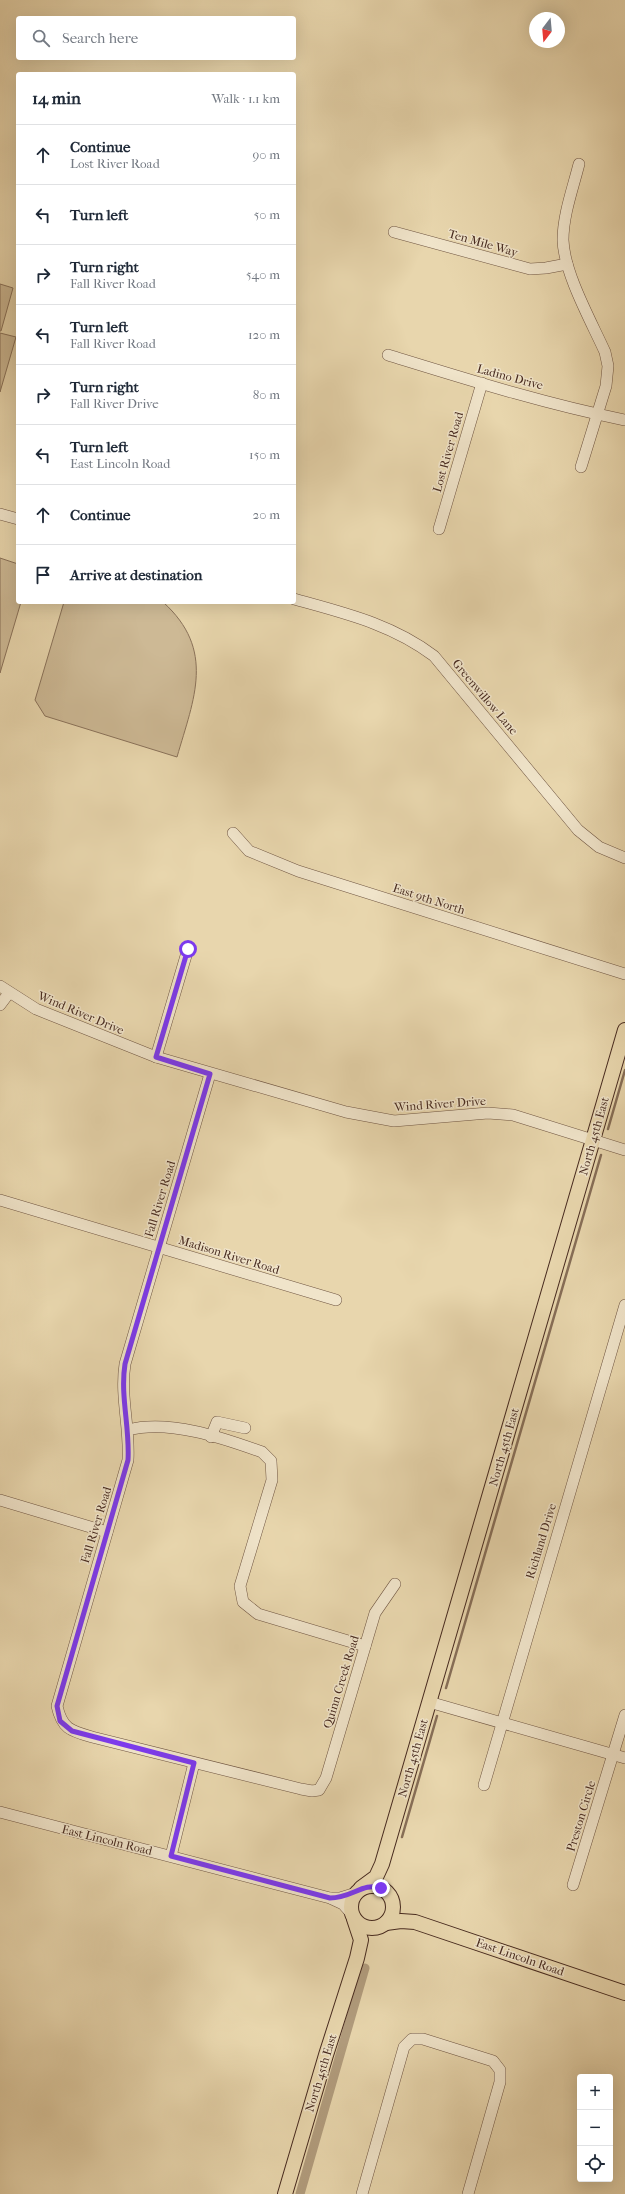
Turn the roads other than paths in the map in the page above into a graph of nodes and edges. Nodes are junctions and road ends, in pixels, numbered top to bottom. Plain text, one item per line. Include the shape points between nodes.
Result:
1 (579, 164) dead end
2 (394, 232) dead end
3 (567, 264) junction
4 (388, 355) dead end
5 (482, 383) junction
6 (598, 415) junction
7 (625, 420) edge
8 (581, 468) dead end
9 (0, 514) edge
10 (16, 518) edge
11 (439, 529) dead end
12 (296, 600) edge
13 (233, 833) dead end
14 (625, 858) edge
15 (188, 949) dead end
16 (625, 974) edge
17 (0, 986) edge
18 (9, 993) junction
19 (0, 1005) edge
20 (625, 1030) edge
21 (156, 1057) junction
22 (210, 1074) junction
23 (592, 1141) junction
24 (625, 1150) edge
25 (0, 1200) edge
26 (159, 1247) junction
27 (336, 1300) dead end
28 (625, 1305) edge
29 (245, 1428) dead end
30 (128, 1430) junction
31 (211, 1437) junction
32 (0, 1500) edge
33 (108, 1532) junction
34 (395, 1584) dead end
35 (365, 1646) junction
36 (429, 1702) junction
37 (625, 1715) edge
38 (501, 1722) junction
39 (614, 1755) junction
40 (625, 1758) edge
41 (194, 1763) junction
42 (484, 1785) dead end
43 (319, 1790) joint
44 (0, 1812) edge
45 (171, 1856) junction
46 (382, 1864) junction
47 (573, 1885) dead end
48 (359, 1890) junction
49 (390, 1897) junction
50 (330, 1898) junction
51 (353, 1916) junction
52 (415, 1922) junction
53 (383, 1925) junction
54 (359, 1952) junction
55 (625, 1993) edge
56 (285, 2194) edge
57 (362, 2194) edge
58 (468, 2194) edge

1 - 3 street via 564,224 563,241
2 - 3 street, Ten Mile Way via 530,269
3 - 6 street via 608,366 606,386
4 - 5 street, Ladino Drive
5 - 6 street, Ladino Drive
5 - 11 street, Lost River Road
6 - 7 street, Ladino Drive
6 - 8 street
9 - 10 street
12 - 14 street, Greenwillow Lane via 384,626 414,641 434,656 578,830 599,847
13 - 16 street, East 9th North via 250,851 298,871
15 - 21 street
17 - 18 street, Wind River Drive
18 - 19 street
18 - 21 street, Wind River Drive via 36,1009
20 - 23 main road, North 45th East
21 - 22 street, Wind River Drive
22 - 23 street, Wind River Drive via 381,1120 394,1122 488,1113 513,1115 550,1125
22 - 26 street, Fall River Road
23 - 24 street, Wind River Drive
23 - 36 main road, North 45th East
25 - 26 street, Madison River Road
26 - 27 street, Madison River Road
26 - 30 street, Fall River Road via 125,1364 123,1388
28 - 38 street, Richland Drive
29 - 31 street via 217,1422
30 - 31 street via 164,1426
30 - 33 street, Fall River Road via 128,1460
31 - 35 street via 262,1452 271,1461 272,1480 240,1586 243,1602 258,1614
32 - 33 street
33 - 41 street, Fall River Road via 57,1706 60,1721 72,1731
34 - 35 street, Quinn Creek Road via 375,1613
35 - 43 street, Quinn Creek Road via 326,1778
36 - 38 street
36 - 46 main road, North 45th East
37 - 39 street, Preston Circle
38 - 39 street
38 - 42 street, Richland Drive
39 - 40 street
39 - 47 street, Preston Circle
41 - 43 street, Fall River Road via 301,1789
41 - 45 street
44 - 45 street, East Lincoln Road
45 - 50 street, East Lincoln Road
46 - 48 main road, North 45th East via 376,1877
46 - 49 main road, North 45th East via 382,1879
48 - 49 main road via 375,1886
48 - 50 street, East Lincoln Road via 340,1898
48 - 51 main road via 352,1899
49 - 52 main road, East Lincoln Road via 400,1912
49 - 53 main road via 392,1914
50 - 51 street, East Lincoln Road via 343,1904
51 - 53 main road via 366,1927
51 - 54 main road, North 45th East via 360,1940
52 - 53 main road, East Lincoln Road
52 - 55 main road, East Lincoln Road
53 - 54 main road, North 45th East via 367,1937
54 - 56 main road, North 45th East
57 - 58 street via 404,2047 412,2039 423,2039 493,2061 500,2070 500,2082

